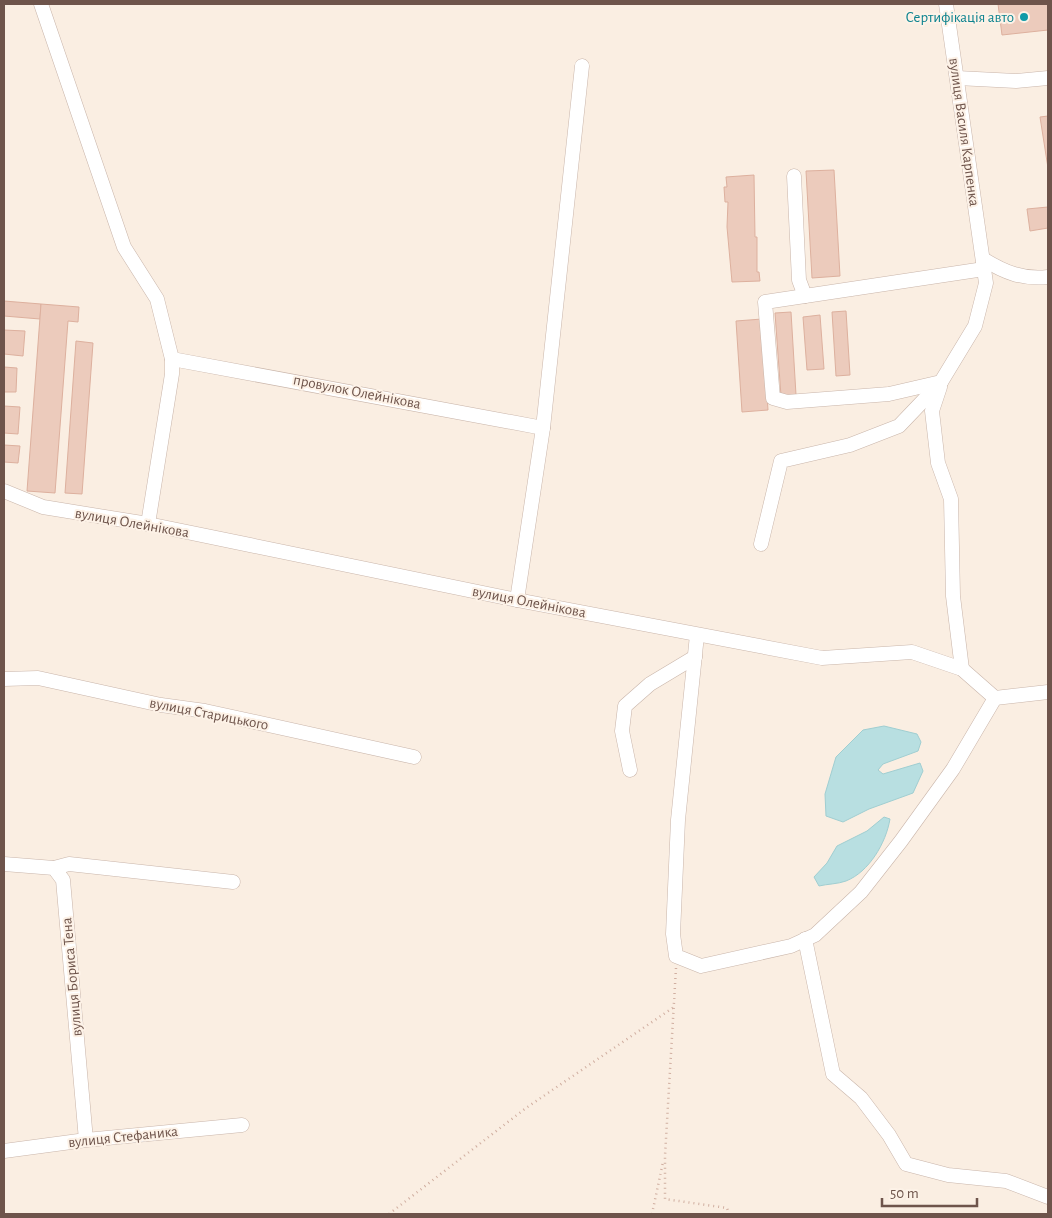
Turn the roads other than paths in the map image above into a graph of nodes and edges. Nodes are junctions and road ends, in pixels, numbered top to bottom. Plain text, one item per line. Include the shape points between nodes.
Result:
1 (41, 4) edge
2 (946, 4) edge
3 (582, 66) dead end
4 (956, 78) junction
5 (1048, 78) edge
6 (794, 176) dead end
7 (983, 264) junction
8 (1048, 277) edge
9 (805, 296) junction
10 (172, 359) junction
11 (941, 382) junction
12 (542, 428) junction
13 (4, 491) edge
14 (148, 524) junction
15 (761, 544) dead end
16 (517, 600) junction
17 (697, 635) junction
18 (695, 657) junction
19 (962, 669) junction
20 (4, 679) edge
21 (1048, 692) edge
22 (994, 698) junction
23 (414, 757) dead end
24 (630, 770) dead end
25 (4, 864) edge
26 (54, 868) junction
27 (233, 882) dead end
28 (805, 939) junction
29 (242, 1125) dead end
30 (86, 1140) junction
31 (4, 1151) edge
32 (1048, 1197) edge

1 - 10 street via 124,246 156,299
2 - 4 street, вулиця Василя Карпенка
3 - 12 street
4 - 5 street via 1016,81
4 - 7 street, вулиця Василя Карпенка
6 - 9 street via 800,280
7 - 8 street via 1006,273
7 - 9 street
7 - 11 street, вулиця Василя Карпенка via 986,283 975,326
9 - 11 street via 765,302 774,398 787,402 889,394
10 - 12 street, провулок Олейнікова
10 - 14 street
11 - 15 street via 899,426 850,445 781,461
11 - 19 street via 932,410 938,463 951,499 953,596
12 - 16 street
13 - 14 street, вулиця Олейнікова via 43,507
14 - 16 street, вулиця Олейнікова
16 - 17 street, вулиця Олейнікова
17 - 18 street
17 - 19 street, вулиця Олейнікова via 738,640 822,658 912,652
18 - 24 street via 650,684 625,706 622,731
18 - 28 street via 678,820 673,934 676,956 701,966 791,946
19 - 22 street, вулиця Олейнікова
20 - 23 street, вулиця Старицького via 45,680
21 - 22 street
22 - 28 street via 953,769 861,892 815,935
25 - 26 street
26 - 27 street via 69,864
26 - 30 street, вулиця Бориса Тена via 62,880 66,905
28 - 32 street via 833,1074 860,1098 889,1135 906,1164 948,1174 1006,1181
29 - 30 street, вулиця Стефаника
30 - 31 street, вулиця Стефаника

